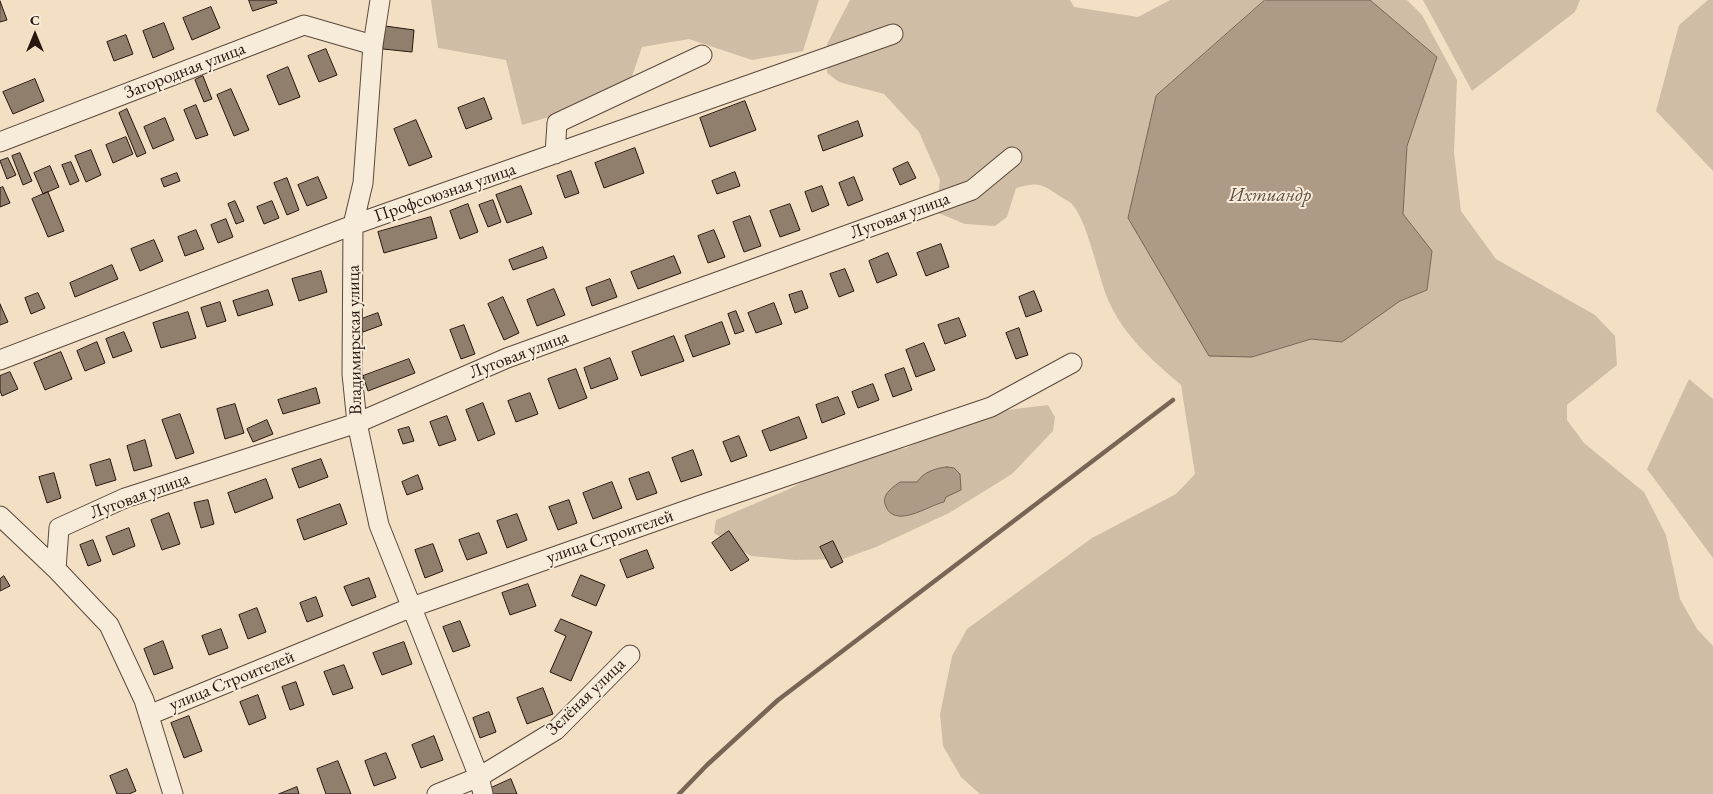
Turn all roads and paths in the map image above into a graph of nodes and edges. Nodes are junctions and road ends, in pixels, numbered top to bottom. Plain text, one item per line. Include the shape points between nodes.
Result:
1 (380, 0) edge
2 (893, 34) dead end
3 (373, 45) junction
4 (702, 55) dead end
5 (0, 142) edge
6 (555, 154) junction
7 (1012, 157) dead end
8 (353, 225) junction
9 (0, 360) edge
10 (1072, 363) dead end
11 (357, 423) junction
12 (0, 516) edge
13 (56, 569) junction
14 (412, 606) junction
15 (630, 655) dead end
16 (148, 715) junction
17 (481, 786) edge
18 (173, 794) edge
19 (436, 794) edge

1 - 3 street, Владимирская улица
2 - 6 street, Профсоюзная улица
3 - 5 street, Загородная улица via 304,25
3 - 8 street, Владимирская улица via 363,184
4 - 6 street via 558,123
6 - 8 street, Профсоюзная улица
7 - 11 street, Луговая улица via 972,190 507,358
8 - 9 street, Профсоюзная улица
8 - 11 street, Владимирская улица via 352,374
10 - 14 street, улица Строителей via 991,408
11 - 13 street, Луговая улица via 124,498 59,528
11 - 14 street, Владимирская улица via 379,525
12 - 13 street
13 - 16 street via 109,625
14 - 16 street, улица Строителей
14 - 17 street, Владимирская улица
15 - 17 street, Зелёная улица via 556,730
16 - 18 street
17 - 19 street, Зелёная улица

